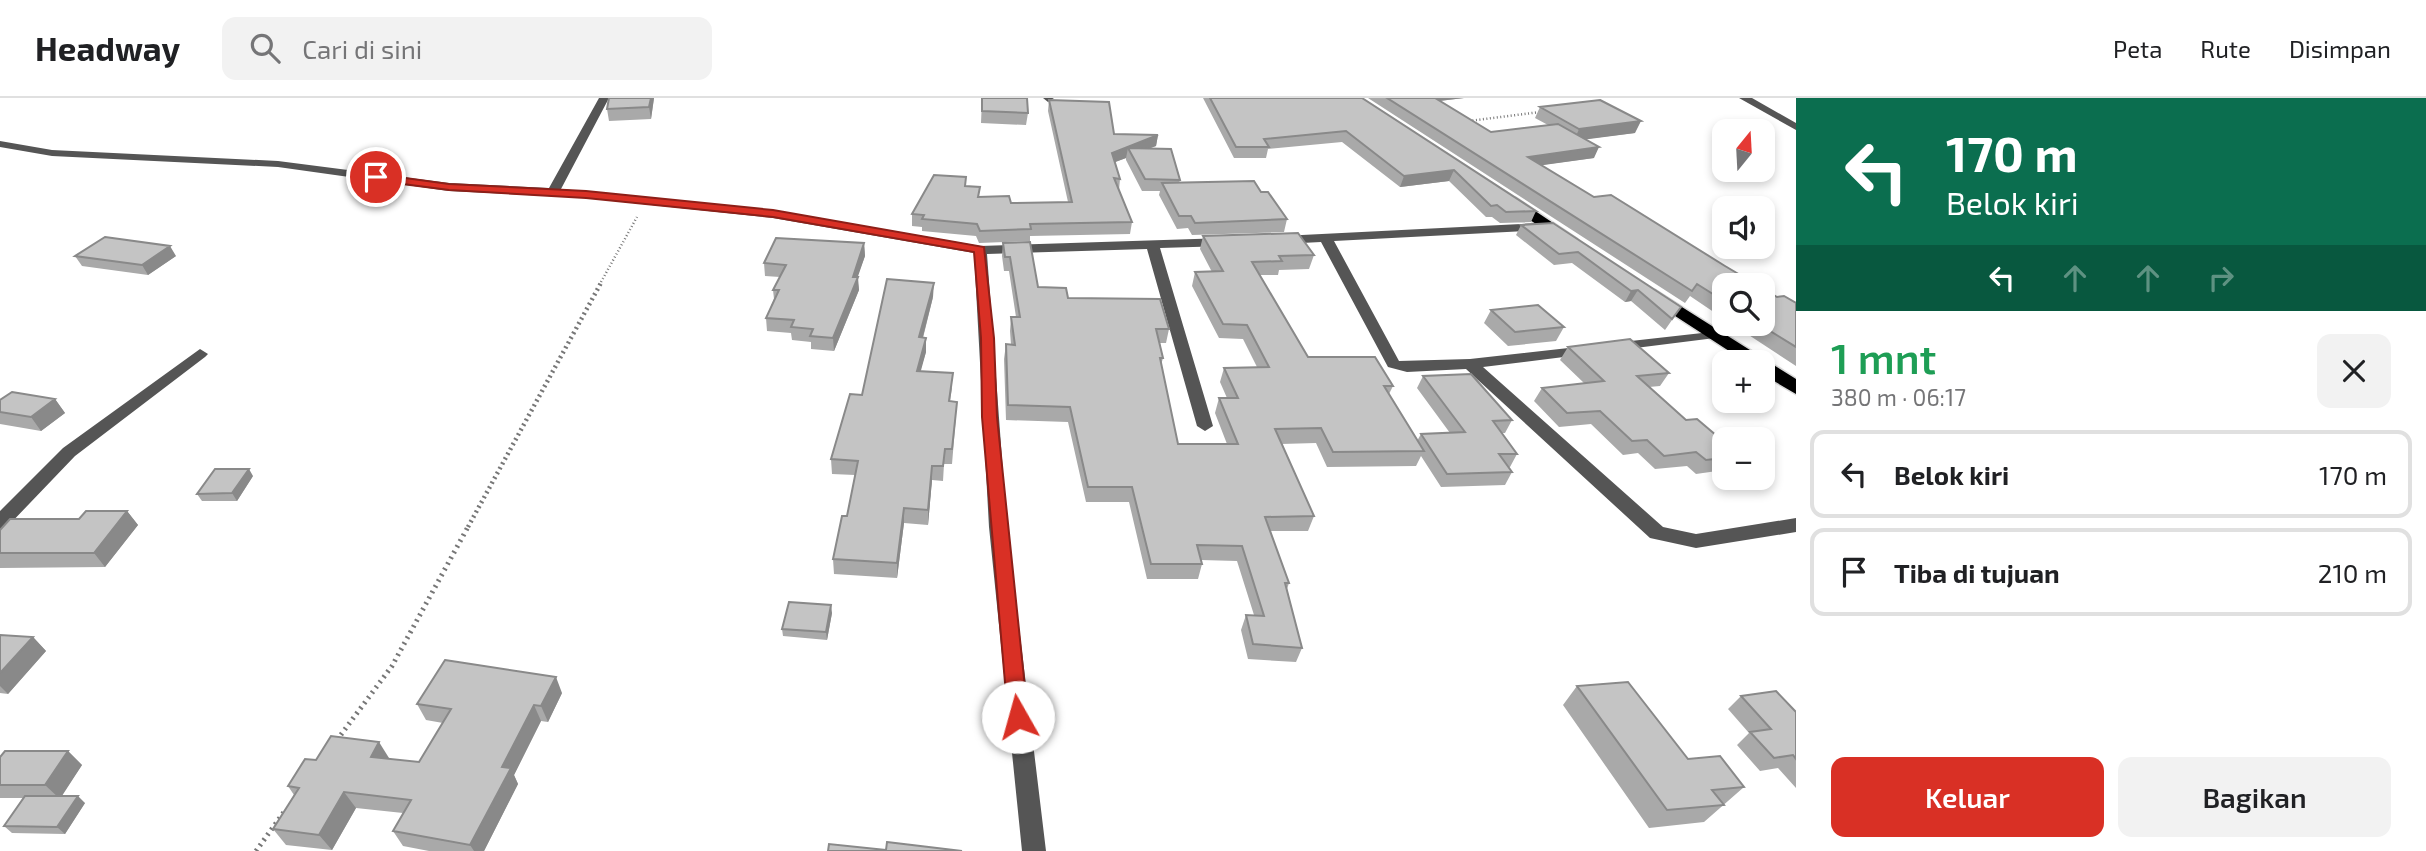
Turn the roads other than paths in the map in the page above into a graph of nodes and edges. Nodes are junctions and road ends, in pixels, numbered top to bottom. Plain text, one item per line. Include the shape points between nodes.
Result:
1 (604, 98) edge
2 (1744, 98) edge
3 (1796, 127) edge
4 (0, 145) edge
5 (1494, 190) edge
6 (553, 192) junction
7 (1551, 227) junction
8 (1326, 239) junction
9 (1152, 244) junction
10 (1584, 248) edge
11 (980, 250) junction
12 (1638, 284) edge
13 (1712, 332) edge
14 (1712, 334) edge
15 (1718, 336) edge
16 (1739, 350) edge
17 (201, 354) dead end
18 (1470, 364) junction
19 (1775, 374) edge
20 (1796, 388) edge
21 (1205, 426) dead end
22 (0, 522) edge
23 (1796, 525) edge
24 (1034, 851) edge

1 - 6 street
2 - 3 street
4 - 6 street via 52,153 278,164 449,187
5 - 7 highway
6 - 11 street via 773,214
7 - 8 street
7 - 10 highway
8 - 9 street
8 - 18 street via 1393,363 1407,367
9 - 11 street
9 - 21 street
11 - 24 street via 989,417
12 - 13 highway
14 - 18 street
15 - 16 highway
17 - 22 street via 69,452
18 - 23 street via 1657,533 1696,541
19 - 20 highway

